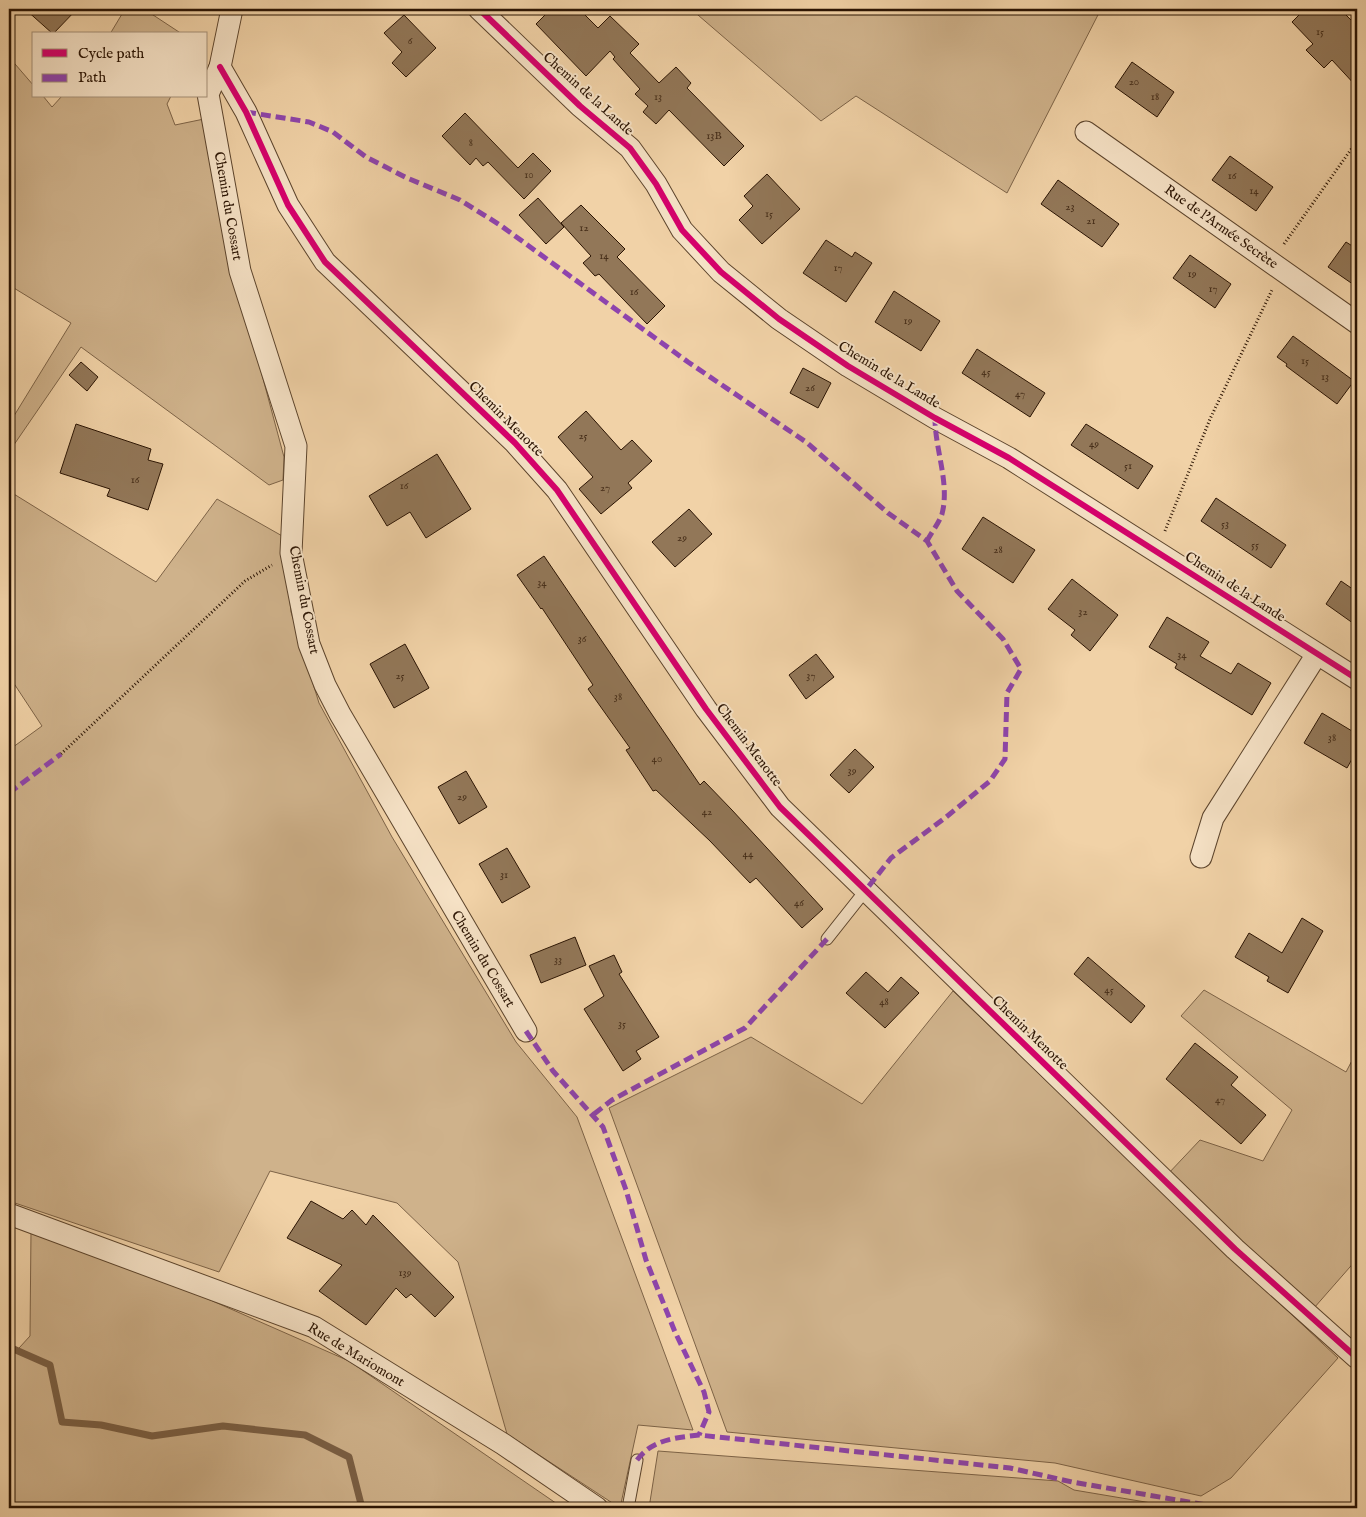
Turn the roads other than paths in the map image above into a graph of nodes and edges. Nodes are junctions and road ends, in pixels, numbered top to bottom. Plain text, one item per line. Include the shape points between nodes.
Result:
1 (232, 9) edge
2 (479, 9) edge
3 (220, 67) junction
4 (1086, 132) dead end
5 (1357, 323) edge
6 (1317, 654) junction
7 (1357, 679) edge
8 (1201, 858) dead end
9 (865, 891) junction
10 (827, 939) dead end
11 (526, 1031) dead end
12 (9, 1214) edge
13 (1357, 1358) edge
14 (637, 1460) dead end
15 (597, 1508) edge
16 (628, 1508) edge

1 - 3 street
2 - 6 street, Chemin de la Lande via 580,106 630,148 656,184 682,230 721,272 779,319 848,366 1009,458
3 - 9 street, Chemin Menotte via 246,112 288,205 325,262 515,443 557,490 706,709 780,807
3 - 11 street, Chemin du Cossart via 208,94 240,271 296,446 291,552 309,644 325,684
4 - 5 street, Rue de l'Armée Secrète
6 - 7 street, Chemin de la Lande
6 - 8 street via 1213,818
9 - 10 lane
9 - 13 street, Chemin Menotte via 1235,1249
12 - 15 street, Rue de Mariomont via 314,1327 503,1444
14 - 16 lane

